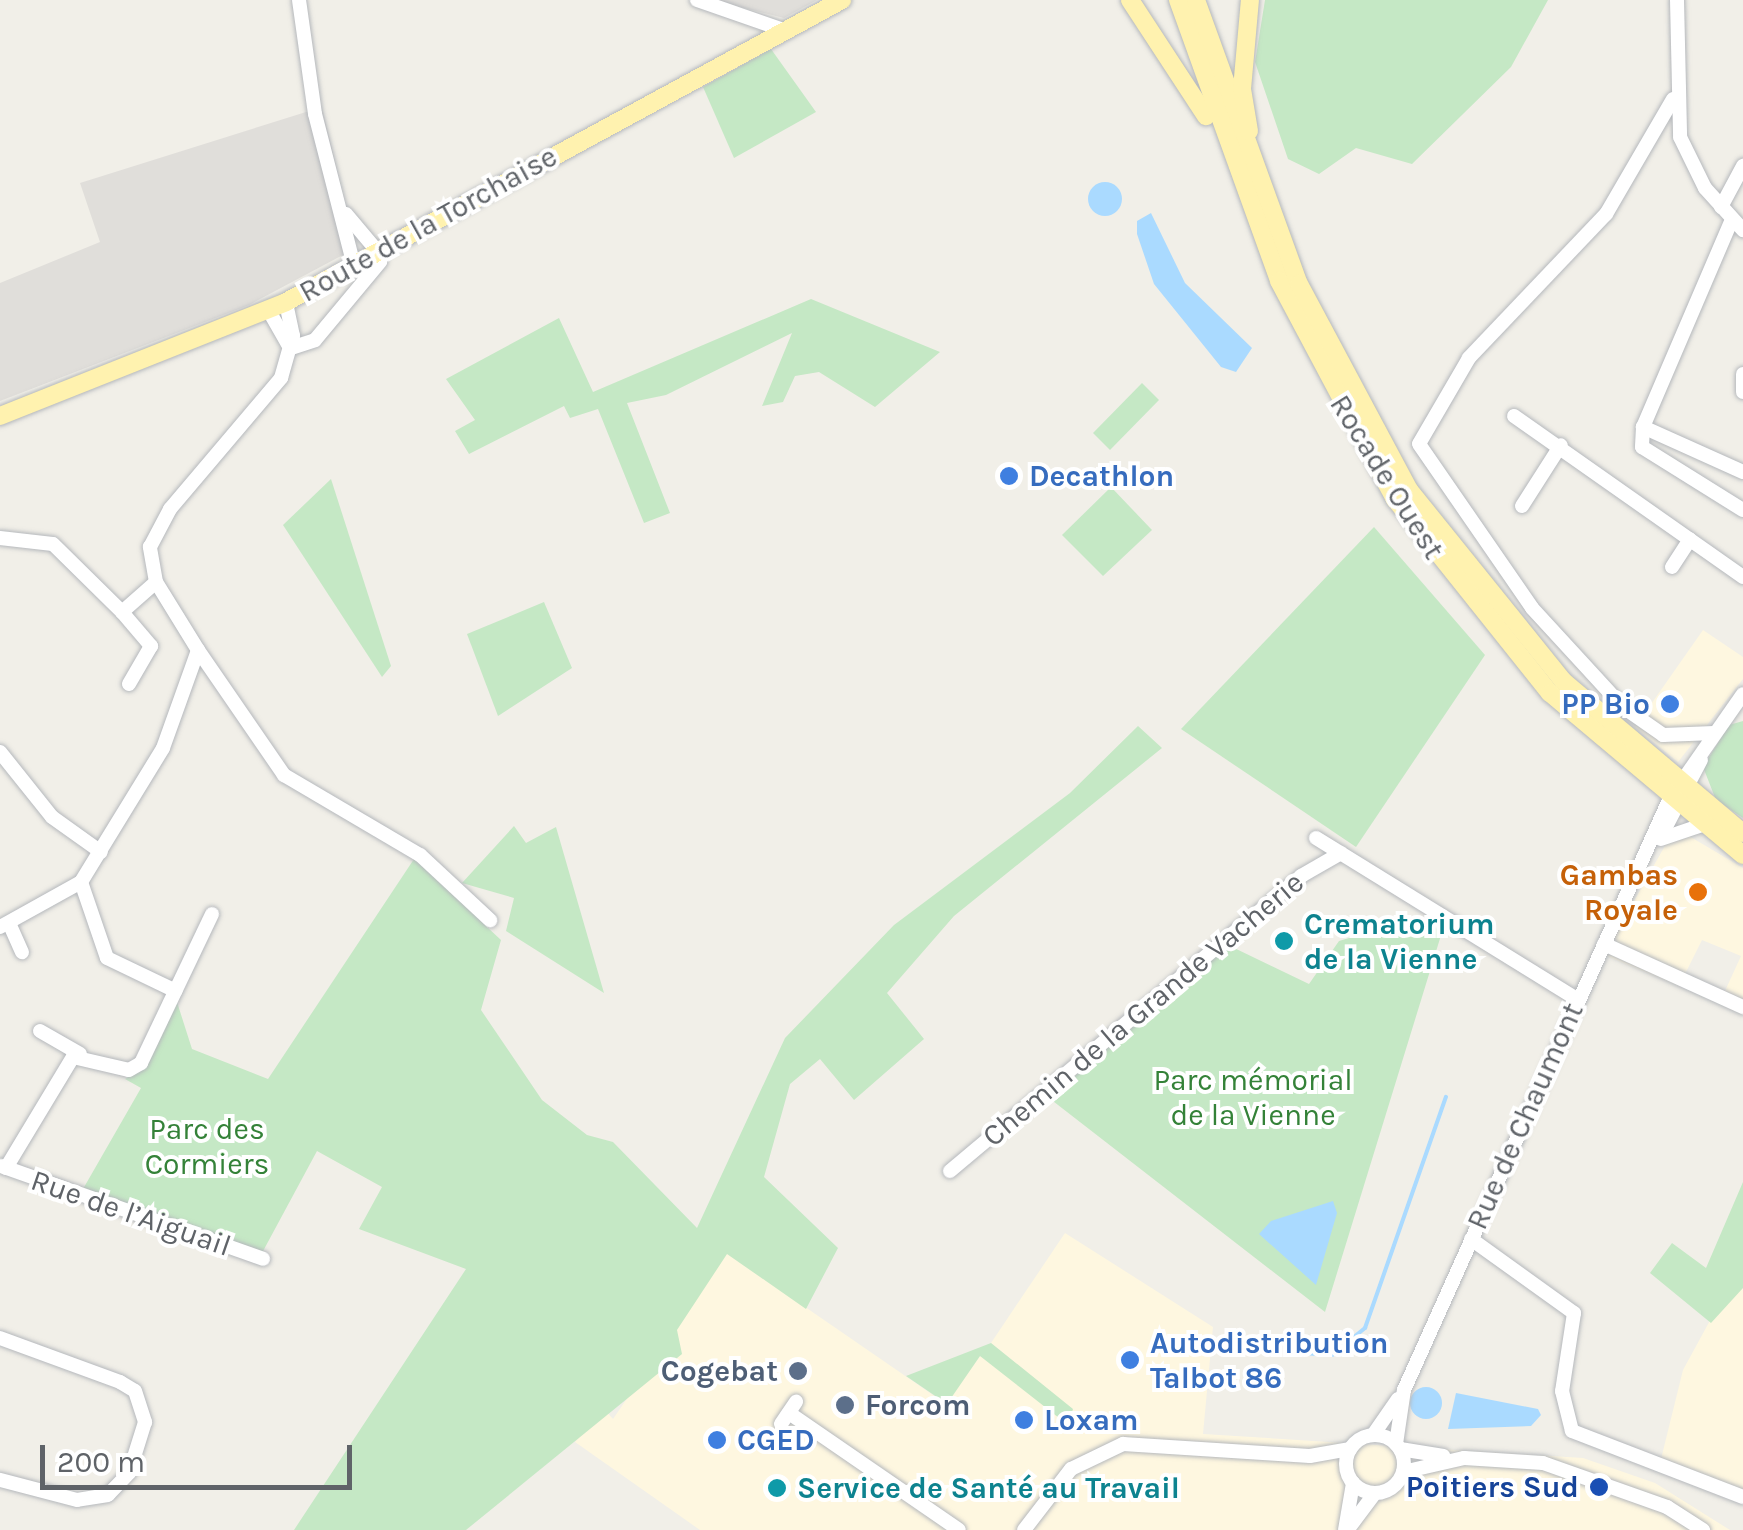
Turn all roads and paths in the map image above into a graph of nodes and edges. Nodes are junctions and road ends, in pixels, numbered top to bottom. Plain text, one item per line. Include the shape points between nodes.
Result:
1 (299, 0) edge
2 (697, 0) edge
3 (1130, 0) edge
4 (1178, 0) edge
5 (1196, 0) edge
6 (1250, 0) edge
7 (1678, 0) edge
8 (835, 9) edge
9 (786, 31) junction
10 (1673, 99) junction
11 (1743, 166) edge
12 (341, 204) junction
13 (1721, 207) junction
14 (1250, 213) junction
15 (1738, 224) edge
16 (379, 257) junction
17 (354, 266) junction
18 (1299, 284) junction
19 (278, 307) junction
20 (291, 348) junction
21 (1743, 374) edge
22 (1743, 392) edge
23 (0, 416) edge
24 (1514, 416) dead end
25 (1642, 427) junction
26 (1561, 446) junction
27 (1743, 472) edge
28 (1522, 506) dead end
29 (1743, 510) edge
30 (0, 538) edge
31 (1690, 539) junction
32 (1672, 567) dead end
33 (1743, 577) edge
34 (156, 582) junction
35 (122, 612) junction
36 (198, 650) junction
37 (128, 684) dead end
38 (1740, 704) edge
39 (1710, 738) junction
40 (0, 752) edge
41 (1678, 796) junction
42 (1702, 826) junction
43 (1743, 833) edge
44 (1316, 838) dead end
45 (1653, 846) junction
46 (102, 852) junction
47 (1341, 854) junction
48 (1743, 854) edge
49 (81, 882) junction
50 (212, 914) dead end
51 (490, 920) dead end
52 (5, 925) edge
53 (1604, 944) junction
54 (22, 952) dead end
55 (176, 992) junction
56 (1576, 999) junction
57 (1743, 1006) edge
58 (40, 1031) dead end
59 (80, 1054) junction
60 (3, 1167) edge
61 (950, 1171) dead end
62 (1471, 1239) junction
63 (264, 1259) dead end
64 (0, 1338) edge
65 (1404, 1390) junction
66 (789, 1413) dead end
67 (1373, 1435) junction
68 (1398, 1447) junction
69 (1350, 1449) junction
70 (1310, 1456) junction
71 (1464, 1458) junction
72 (1403, 1472) junction
73 (1350, 1478) junction
74 (0, 1480) edge
75 (1376, 1493) junction
76 (1743, 1497) edge
77 (1654, 1502) junction
78 (959, 1530) edge
79 (1024, 1530) edge
80 (1346, 1530) edge
81 (1685, 1530) edge
82 (1703, 1530) edge

1 - 12 street via 315,114
2 - 9 street
3 - 14 main road via 1183,71
4 - 14 main road, Rocade Ouest
5 - 18 main road, Rocade Ouest
6 - 18 main road via 1244,113
7 - 10 street
8 - 9 main road, Route de la Torchaise
9 - 16 main road, Route de la Torchaise
10 - 13 street via 1688,158
10 - 39 street via 1606,214 1478,347 1419,444 1532,608 1624,707 1663,736
11 - 13 street
12 - 16 street
12 - 17 street
13 - 15 street
14 - 41 main road, Rocade Ouest via 1342,411 1421,537 1550,693
15 - 25 street
16 - 17 main road, Route de la Torchaise
16 - 20 street via 315,340
17 - 19 main road, Route de la Torchaise
18 - 41 main road, Rocade Ouest via 1374,431 1453,552 1563,681
19 - 20 street
19 - 23 main road, Route de la Torchaise
20 - 34 street via 273,389 159,526 150,559
21 - 22 street
24 - 26 street
25 - 27 street
25 - 29 street via 1642,446
26 - 28 street
26 - 31 street
30 - 35 street via 53,544
31 - 32 street
31 - 33 street
34 - 35 street
34 - 36 street
35 - 37 street via 150,646
36 - 46 street via 163,748
36 - 51 street via 284,775 420,855
38 - 39 street, Rue de Chaumont
39 - 41 street, Rue de Chaumont
40 - 46 street via 52,817
41 - 42 main road, Rocade Ouest
41 - 43 main road, Rocade Ouest
41 - 45 street, Rue de Chaumont
42 - 45 street
42 - 48 main road, Rocade Ouest
44 - 47 street
45 - 53 street, Rue de Chaumont
46 - 49 street
47 - 56 street
47 - 61 street, Chemin de la Grande Vacherie via 1301,876
49 - 52 street
49 - 55 street via 108,958
50 - 55 street
52 - 54 street
53 - 56 street, Rue de Chaumont
53 - 57 street
55 - 59 street via 129,1070
56 - 62 street, Rue de Chaumont
58 - 59 street
59 - 60 street
60 - 63 street, Rue de l’Aiguail
62 - 65 street, Rue de Chaumont
62 - 76 street via 1574,1314 1562,1391 1572,1431
64 - 74 street via 120,1382 134,1391 145,1422 129,1474 108,1496 77,1500
65 - 67 street, Rue de Chaumont
65 - 68 street, Rue de Chaumont
66 - 78 street
67 - 68 street
67 - 69 street
68 - 71 street
68 - 72 street
69 - 70 street
69 - 73 street
70 - 73 street
70 - 79 street via 1122,1444 1071,1469
71 - 72 street
71 - 77 street via 1542,1463
72 - 75 street
73 - 75 street
73 - 80 street
75 - 80 street
77 - 81 street
77 - 82 street

